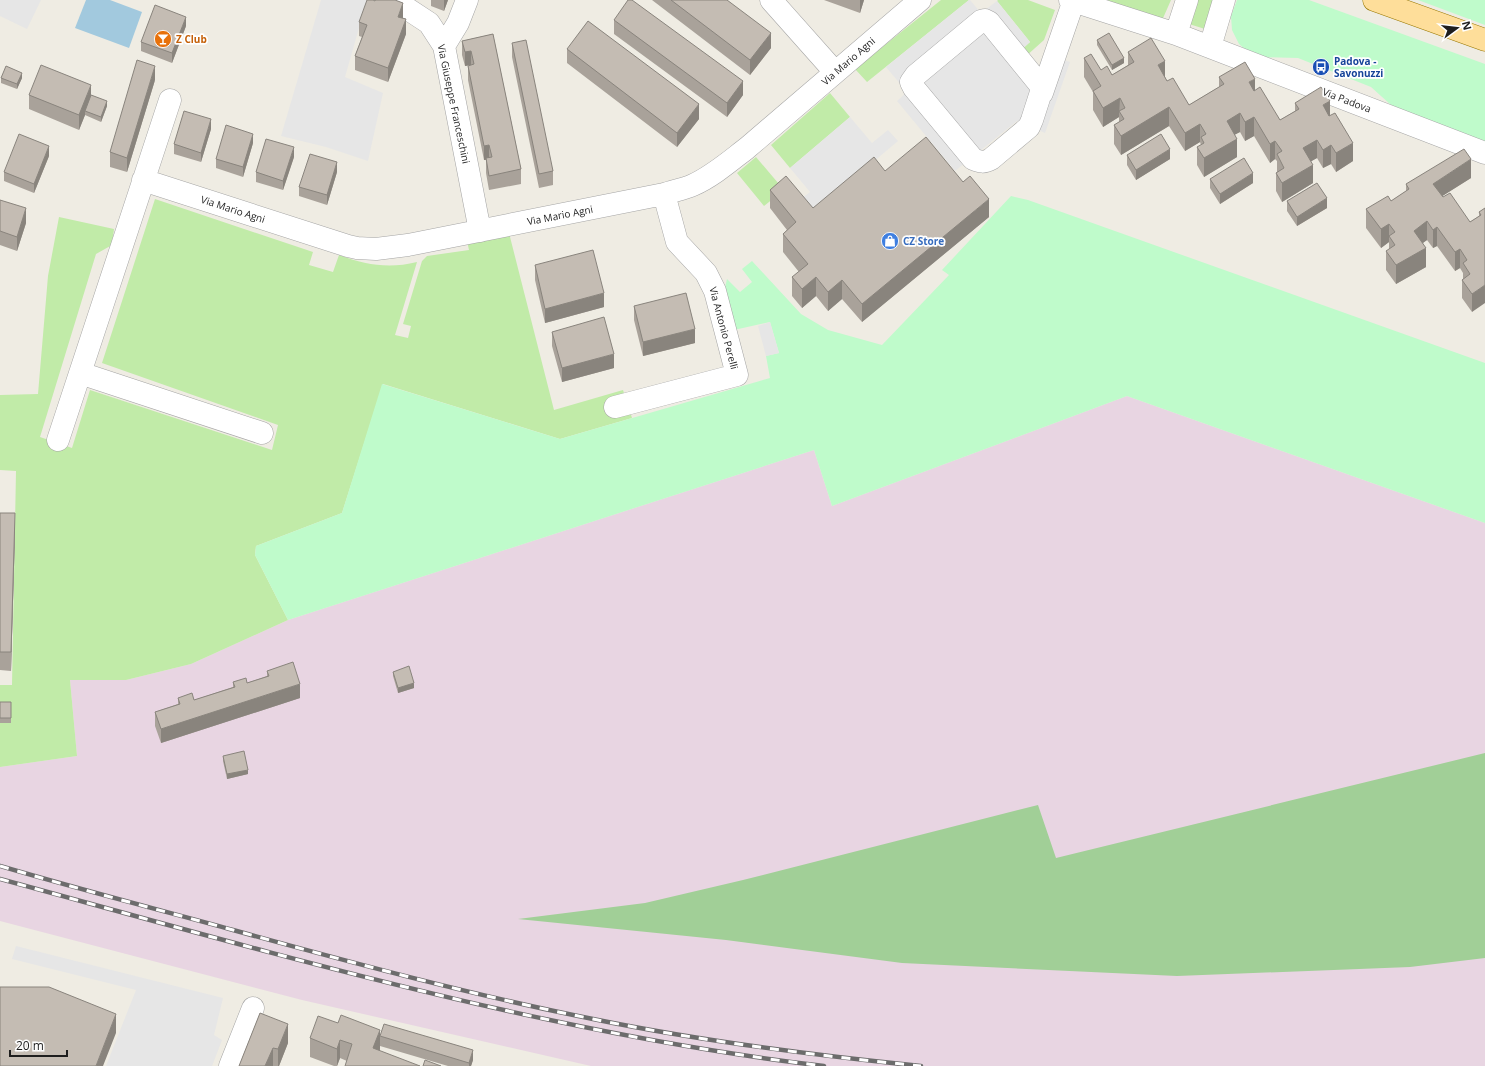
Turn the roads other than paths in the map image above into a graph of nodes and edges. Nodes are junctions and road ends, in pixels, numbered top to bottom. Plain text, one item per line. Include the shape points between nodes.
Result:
1 (394, 0) edge
2 (467, 0) edge
3 (771, 0) edge
4 (920, 0) edge
5 (1073, 0) edge
6 (1187, 0) edge
7 (1224, 0) edge
8 (1374, 0) edge
9 (1176, 34) junction
10 (1485, 40) edge
11 (444, 46) junction
12 (1210, 47) junction
13 (835, 72) junction
14 (1042, 93) junction
15 (170, 100) dead end
16 (1485, 153) edge
17 (143, 180) junction
18 (664, 194) junction
19 (480, 231) junction
20 (80, 373) junction
21 (615, 407) dead end
22 (262, 433) dead end
23 (58, 440) dead end
24 (253, 1008) dead end
25 (230, 1066) edge

1 - 11 street, Via Giuseppe Franceschini via 429,23
2 - 11 street via 458,23
3 - 13 street
4 - 13 street, Via Mario Agni
5 - 9 street, Via Padova
5 - 14 street
6 - 9 street
7 - 12 street
8 - 10 main road
9 - 12 street, Via Padova
11 - 19 street, Via Giuseppe Franceschini
12 - 16 street, Via Padova
13 - 18 street, Via Mario Agni via 722,168 693,185
14 - 14 street via 1041,86 985,20 921,71 911,82 973,159 982,162 991,159 1029,127
15 - 17 street
17 - 19 street, Via Mario Agni via 357,248 376,249 408,245
17 - 20 street
18 - 19 street, Via Mario Agni
18 - 21 street, Via Antonio Perelli via 677,242 706,274 715,291 737,375
20 - 22 street
20 - 23 street
24 - 25 street

